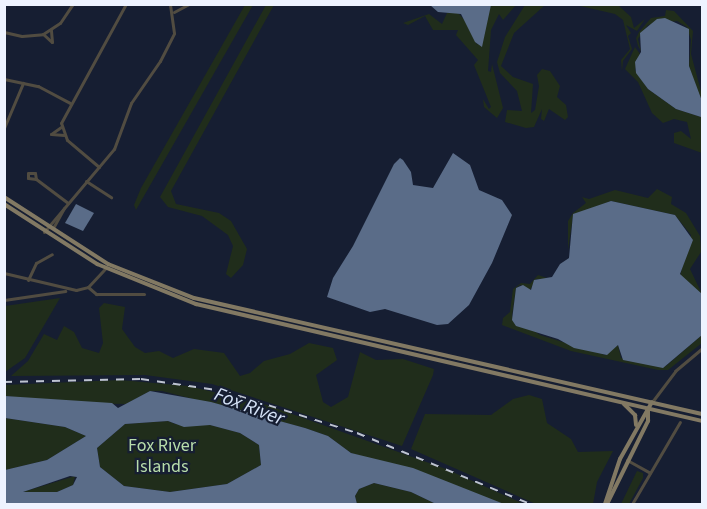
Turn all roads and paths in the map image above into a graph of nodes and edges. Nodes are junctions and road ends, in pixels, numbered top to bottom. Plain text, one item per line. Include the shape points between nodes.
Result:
1 (73, 4) edge
2 (126, 4) edge
3 (170, 4) edge
4 (189, 4) edge
5 (174, 12) junction
6 (51, 30) junction
7 (4, 32) edge
8 (43, 34) junction
9 (4, 79) edge
10 (23, 83) junction
11 (70, 103) junction
12 (61, 127) junction
13 (4, 128) edge
14 (64, 135) junction
15 (99, 167) junction
16 (36, 179) dead end
17 (86, 182) junction
18 (4, 197) edge
19 (111, 197) dead end
20 (4, 204) edge
21 (66, 204) junction
22 (50, 229) junction
23 (46, 234) junction
24 (52, 254) dead end
25 (108, 264) junction
26 (105, 268) junction
27 (4, 273) edge
28 (28, 280) junction
29 (88, 287) junction
30 (67, 290) junction
31 (144, 294) dead end
32 (4, 300) edge
33 (702, 348) edge
34 (652, 402) junction
35 (624, 404) junction
36 (648, 409) junction
37 (702, 414) edge
38 (702, 421) edge
39 (680, 422) dead end
40 (636, 425) junction
41 (627, 460) junction
42 (650, 473) junction
43 (606, 504) edge
44 (632, 504) edge

1 - 6 street
2 - 11 street via 106,47
3 - 5 street
4 - 5 street
5 - 15 street via 174,33 161,60 131,103 116,144
6 - 8 street
6 - 8 street via 52,42
7 - 8 street via 22,36
9 - 10 street
10 - 11 street via 46,89
10 - 13 street
11 - 12 street
12 - 14 street
12 - 14 street via 51,134
14 - 15 street
15 - 17 street
16 - 21 street
17 - 19 street
17 - 21 street
18 - 22 main road
20 - 23 main road
21 - 22 street
22 - 23 street
22 - 25 main road
23 - 26 main road
24 - 28 street via 36,263
25 - 26 street
25 - 34 main road via 152,284 225,306
26 - 29 street
26 - 35 main road via 216,310
27 - 28 street
28 - 30 street
29 - 30 street
29 - 31 street via 96,294
30 - 32 street
33 - 34 street via 675,371
34 - 36 main road
34 - 37 main road
35 - 36 main road
35 - 40 main road via 635,415
36 - 38 main road
36 - 40 main road
36 - 41 main road via 648,420
39 - 42 street
40 - 43 main road via 613,474
41 - 42 street
41 - 43 main road
42 - 44 street

